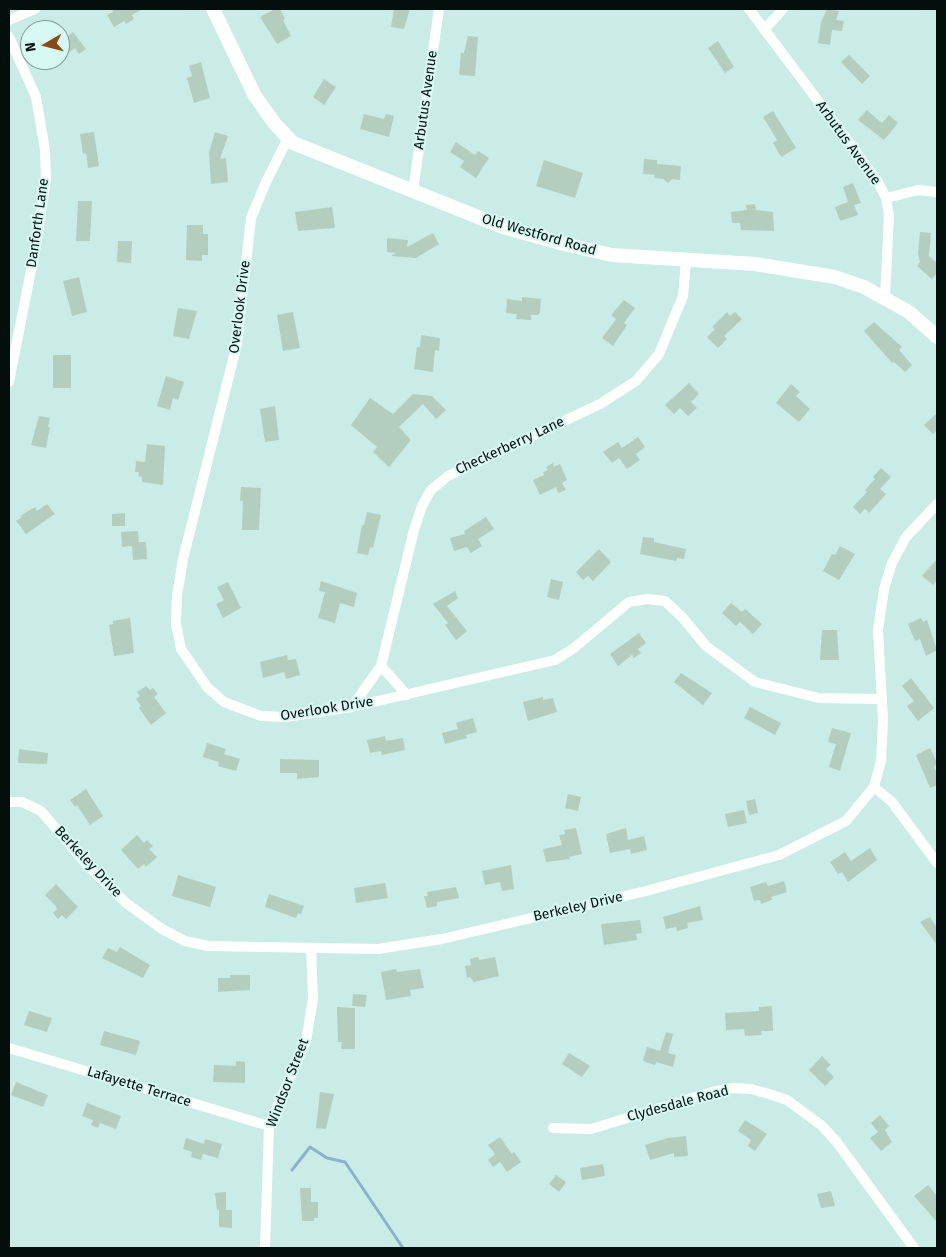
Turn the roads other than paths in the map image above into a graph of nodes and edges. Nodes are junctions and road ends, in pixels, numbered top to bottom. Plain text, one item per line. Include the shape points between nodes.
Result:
1 (35, 9) edge
2 (213, 9) edge
3 (439, 9) edge
4 (748, 9) edge
5 (783, 9) edge
6 (9, 20) edge
7 (764, 30) junction
8 (9, 38) edge
9 (288, 138) junction
10 (413, 191) junction
11 (937, 192) edge
12 (886, 198) junction
13 (686, 261) junction
14 (885, 298) junction
15 (937, 337) edge
16 (9, 382) edge
17 (937, 504) edge
18 (381, 666) junction
19 (407, 695) junction
20 (881, 699) junction
21 (352, 707) junction
22 (874, 787) junction
23 (9, 802) edge
24 (937, 863) edge
25 (311, 948) junction
26 (9, 1048) edge
27 (269, 1126) junction
28 (553, 1128) dead end
29 (265, 1248) edge
30 (914, 1248) edge

1 - 6 street
2 - 9 main road, Old Westford Road via 255,96
3 - 10 street, Arbutus Avenue
4 - 7 street, Arbutus Avenue
5 - 7 street
7 - 12 street, Arbutus Avenue via 878,182
8 - 16 street, Danforth Lane via 36,97 45,150 46,179 38,240
9 - 10 main road, Old Westford Road
9 - 21 street, Overlook Drive via 251,218 237,344 183,559 176,624 181,649 207,687 224,702 240,710 261,716 285,717
10 - 13 main road, Old Westford Road via 503,227 560,243 612,255
11 - 12 street via 918,190
12 - 14 street, Arbutus Avenue via 889,215
13 - 14 main road, Old Westford Road via 755,264 805,271 864,286
13 - 18 street, Checkerberry Lane via 683,296 660,354 636,381 600,404 448,476 431,490 414,530
14 - 15 main road, Old Westford Road via 910,312
17 - 20 street, Berkeley Drive via 906,537 892,563 884,589 878,630
18 - 19 street
18 - 21 street, Checkerberry Lane
19 - 20 street, Overlook Drive via 555,660 630,602 647,599 665,601 706,646 755,682 819,698
19 - 21 street, Overlook Drive
20 - 22 street, Berkeley Drive via 881,761
22 - 24 street via 892,802
22 - 25 street, Berkeley Drive via 846,821 779,855 646,891 442,938 378,949
23 - 25 street, Berkeley Drive via 22,802 41,811 89,867 126,903 162,929 185,940 216,947
25 - 27 street, Windsor Street via 313,999 306,1041
26 - 27 street, Lafayette Terrace
27 - 29 street, Windsor Street
28 - 30 street, Clydesdale Road via 591,1129 732,1088 769,1094 787,1100 821,1124

